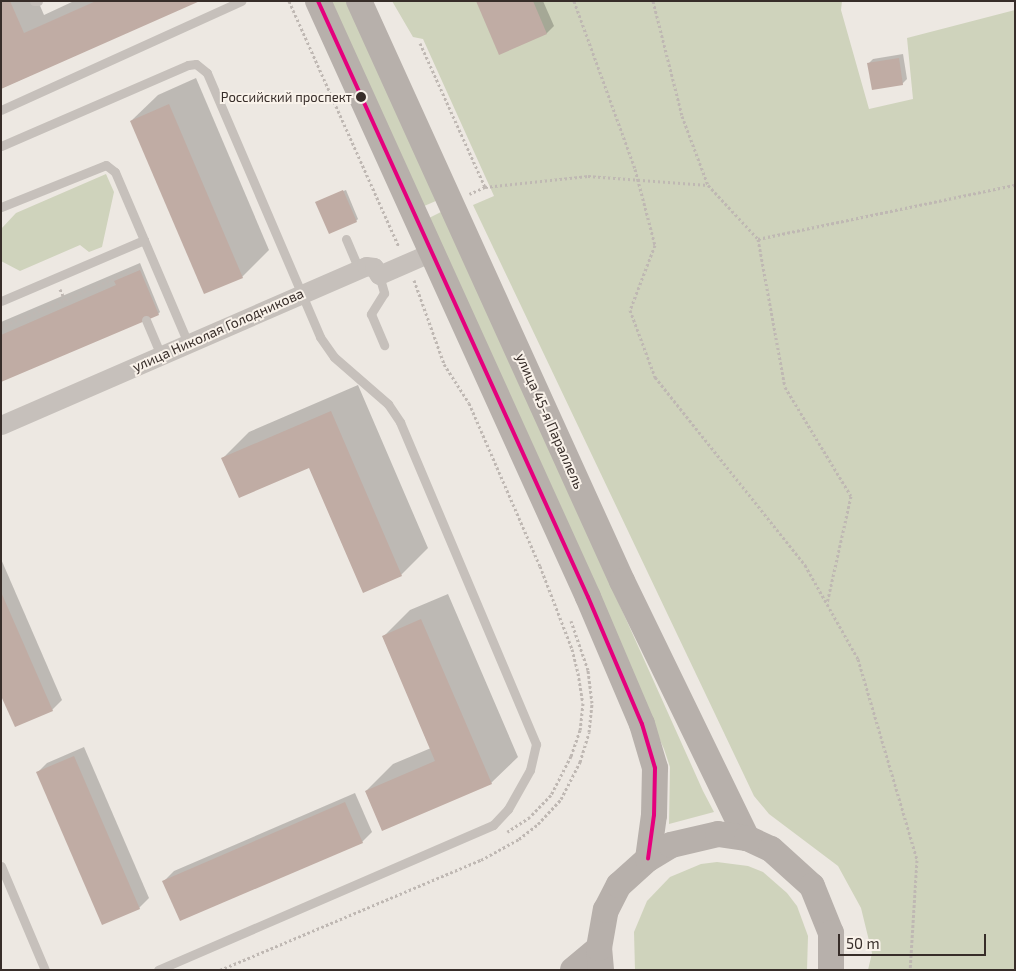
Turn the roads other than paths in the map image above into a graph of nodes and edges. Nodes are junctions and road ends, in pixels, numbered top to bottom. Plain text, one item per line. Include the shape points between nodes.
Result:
1 (34, 1) edge
2 (38, 1) edge
3 (241, 1) edge
4 (318, 1) edge
5 (359, 1) edge
6 (1, 110) edge
7 (1, 146) edge
8 (1, 207) edge
9 (346, 239) dead end
10 (144, 240) junction
11 (432, 252) junction
12 (359, 269) junction
13 (379, 275) junction
14 (302, 294) junction
15 (1, 300) edge
16 (146, 320) dead end
17 (188, 343) junction
18 (384, 345) dead end
19 (161, 355) junction
20 (1, 425) edge
21 (747, 838) junction
22 (648, 859) junction
23 (1, 866) edge
24 (600, 959) edge
25 (46, 970) edge
26 (158, 970) edge
27 (573, 970) edge
28 (831, 970) edge

1 - 2 lane
3 - 6 lane
4 - 11 main road
5 - 21 main road, улица 45-я Параллель via 622,581
7 - 14 lane via 188,65 201,67 210,81
8 - 10 lane via 106,165 115,172
9 - 12 lane
10 - 15 lane
10 - 17 lane
11 - 13 street
11 - 22 main road via 642,724 655,768 654,815
12 - 13 street via 370,266
12 - 14 street, улица Николая Голодникова
13 - 18 lane via 384,293 371,314
14 - 17 street, улица Николая Голодникова
14 - 26 lane via 326,348 374,388 400,422 532,731 536,756 501,818 481,832
16 - 19 lane
17 - 19 street, улица Николая Голодникова
19 - 20 street, улица Николая Голодникова
21 - 22 main road via 718,834 695,838 671,845
21 - 28 main road via 771,849 812,886 831,933
22 - 24 main road via 619,885 606,910
23 - 25 lane
24 - 27 main road

